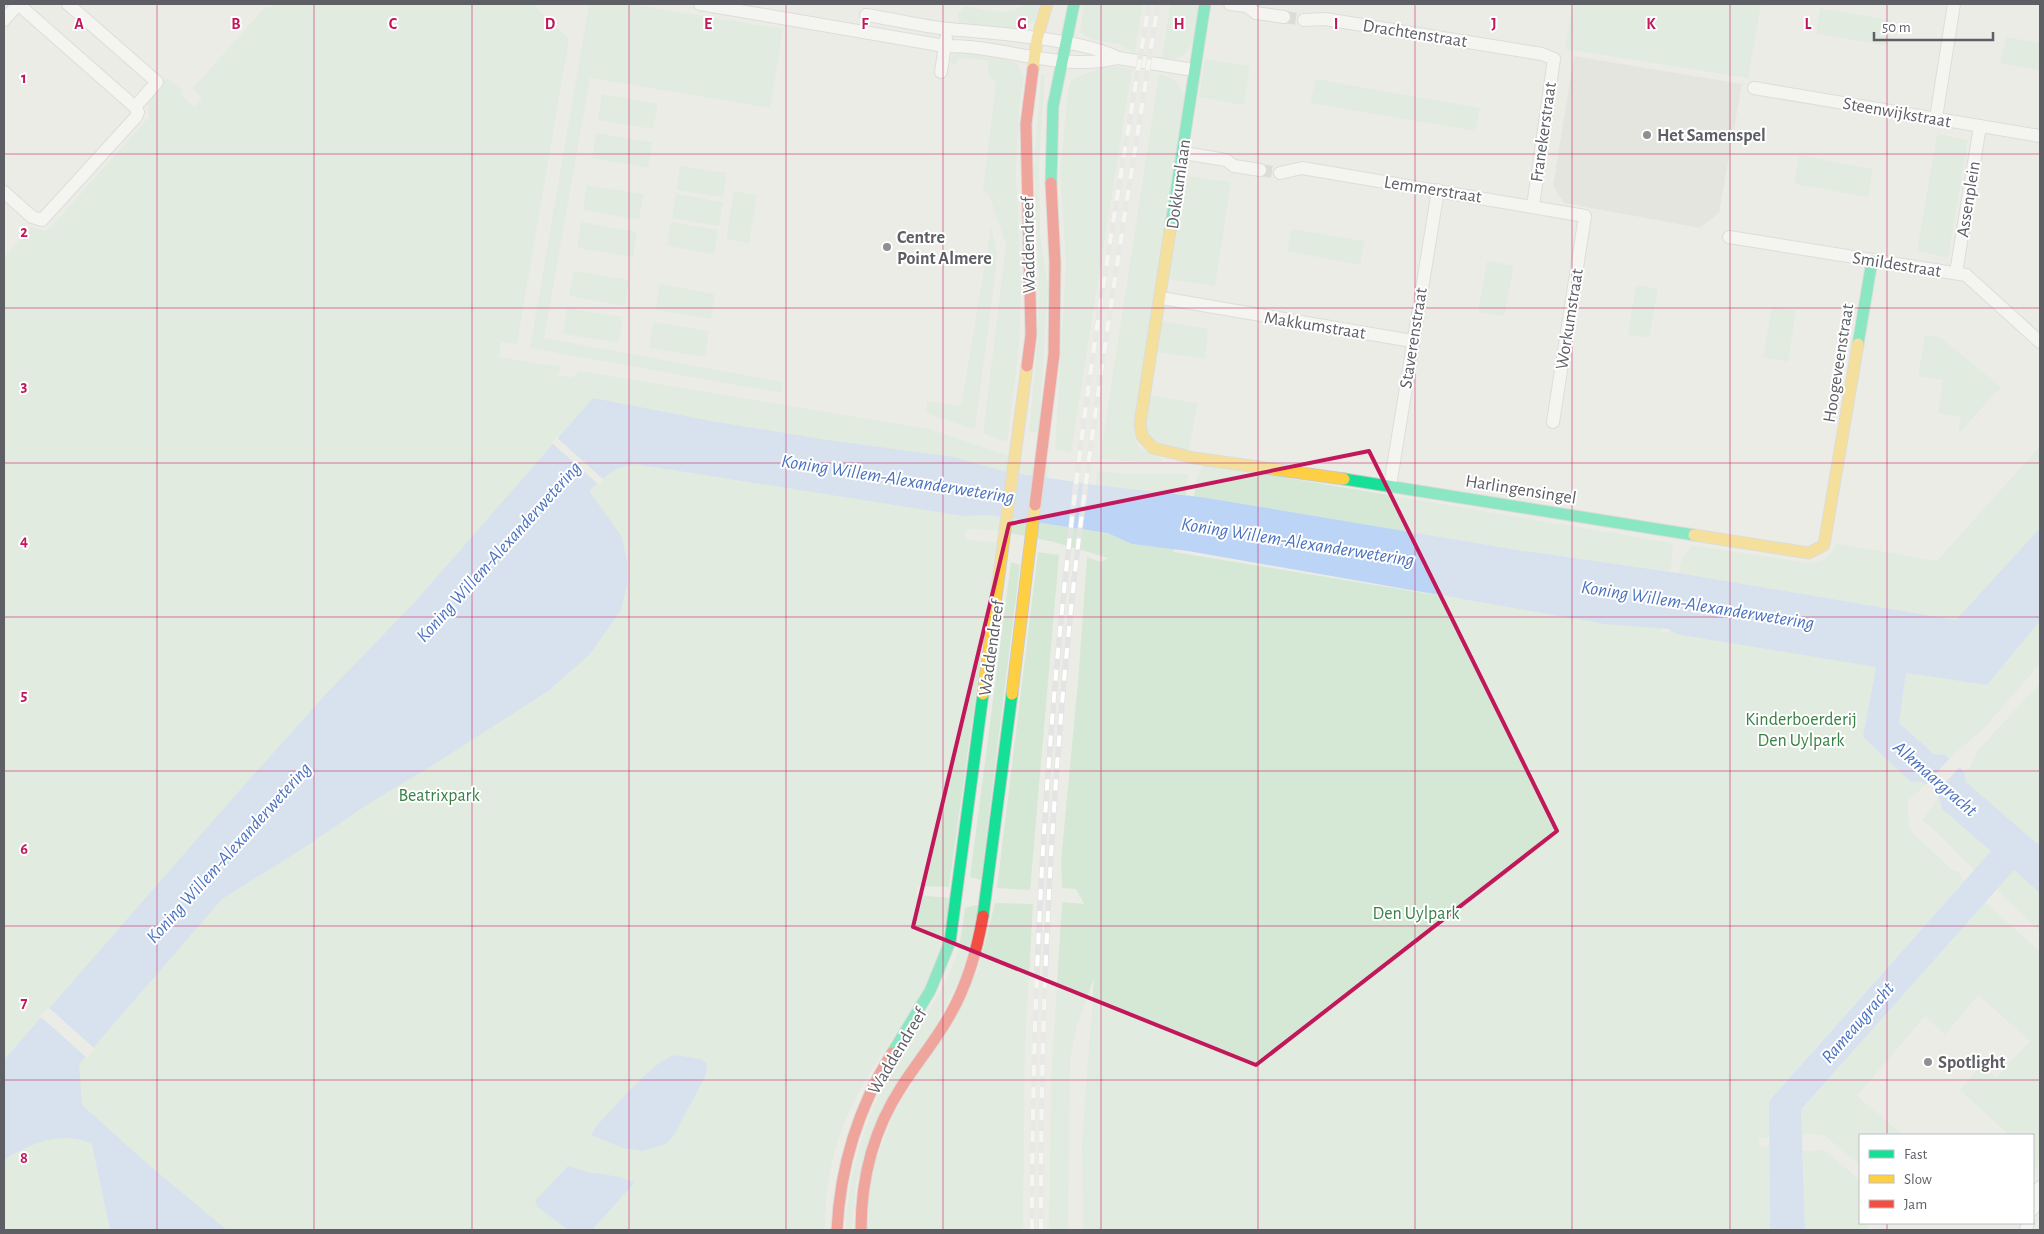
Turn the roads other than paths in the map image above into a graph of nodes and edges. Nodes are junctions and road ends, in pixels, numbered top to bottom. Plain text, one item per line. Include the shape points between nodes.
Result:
1 (18, 4) edge
2 (68, 4) edge
3 (700, 4) edge
4 (1047, 4) edge
5 (1074, 4) edge
6 (1205, 4) edge
7 (1230, 4) edge
8 (1954, 4) edge
9 (867, 9) edge
10 (1284, 17) tunnel mouth
11 (4, 20) edge
12 (1304, 20) tunnel mouth
13 (947, 28) junction
14 (864, 31) junction
15 (1037, 39) junction
16 (1066, 43) junction
17 (945, 46) junction
18 (1034, 56) junction
19 (1118, 58) junction
20 (1554, 59) joint
21 (1061, 61) junction
22 (1194, 70) junction
23 (941, 72) dead end
24 (1754, 88) dead end
25 (135, 107) junction
26 (1936, 118) junction
27 (1980, 126) junction
28 (2040, 136) edge
29 (1184, 153) junction
30 (1260, 170) tunnel mouth
31 (1280, 173) tunnel mouth
32 (1438, 190) junction
33 (4, 192) edge
34 (1533, 206) junction
35 (1586, 216) joint
36 (1729, 236) dead end
37 (1872, 261) junction
38 (1956, 273) junction
39 (1160, 298) junction
40 (1412, 341) junction
41 (2040, 342) edge
42 (1552, 422) dead end
43 (1142, 436) joint
44 (1838, 472) joint
45 (1390, 486) junction
46 (2040, 1187) edge
47 (2034, 1206) edge
48 (837, 1230) edge
49 (860, 1230) edge

1 - 11 street
1 - 25 street
2 - 25 street via 157,82
3 - 14 street
4 - 15 main road, Waddendreef
5 - 16 main road, Waddendreef
6 - 22 main road, Dokkumlaan
7 - 10 street via 1247,6 1256,13
8 - 26 street
9 - 13 street
9 - 14 street
12 - 20 street, Drachtenstraat via 1324,19 1542,54
13 - 15 street
13 - 17 street
14 - 17 street
15 - 16 street
15 - 18 main road, Waddendreef
16 - 19 street via 1108,52
16 - 21 main road, Waddendreef
17 - 18 street via 969,45
17 - 23 street
18 - 21 street
18 - 48 main road, Waddendreef via 1026,124 1031,335 955,913 942,971 922,1010 883,1068 856,1128 841,1183
19 - 21 street via 1097,63
19 - 22 street
20 - 34 street, Franekerstraat
21 - 49 main road, Waddendreef via 1053,106 1050,168 1054,354 983,916 971,970 958,1002 893,1099 877,1132 862,1185
22 - 29 main road, Dokkumlaan
24 - 26 street, Steenwijkstraat
25 - 33 street via 136,117 42,220 32,217
26 - 27 street, Steenwijkstraat
27 - 28 street, Steenwijkstraat
27 - 38 street, Assenplein
29 - 30 street
29 - 39 main road, Dokkumlaan
31 - 32 street, Lemmerstraat via 1302,168
32 - 34 street, Lemmerstraat
32 - 40 street, Staverenstraat
34 - 35 street, Lemmerstraat
35 - 42 street, Workumstraat
36 - 37 street, Smildestraat
37 - 38 street, Smildestraat
37 - 44 main road, Hoogeveenstraat
38 - 41 street, Smildestraat via 1966,275
39 - 40 street, Makkumstraat
39 - 43 main road, Dokkumlaan via 1140,423
40 - 45 street, Staverenstraat
43 - 45 main road, Harlingensingel via 1153,448 1164,452
44 - 45 main road, Harlingensingel via 1824,545 1809,553
46 - 47 street

